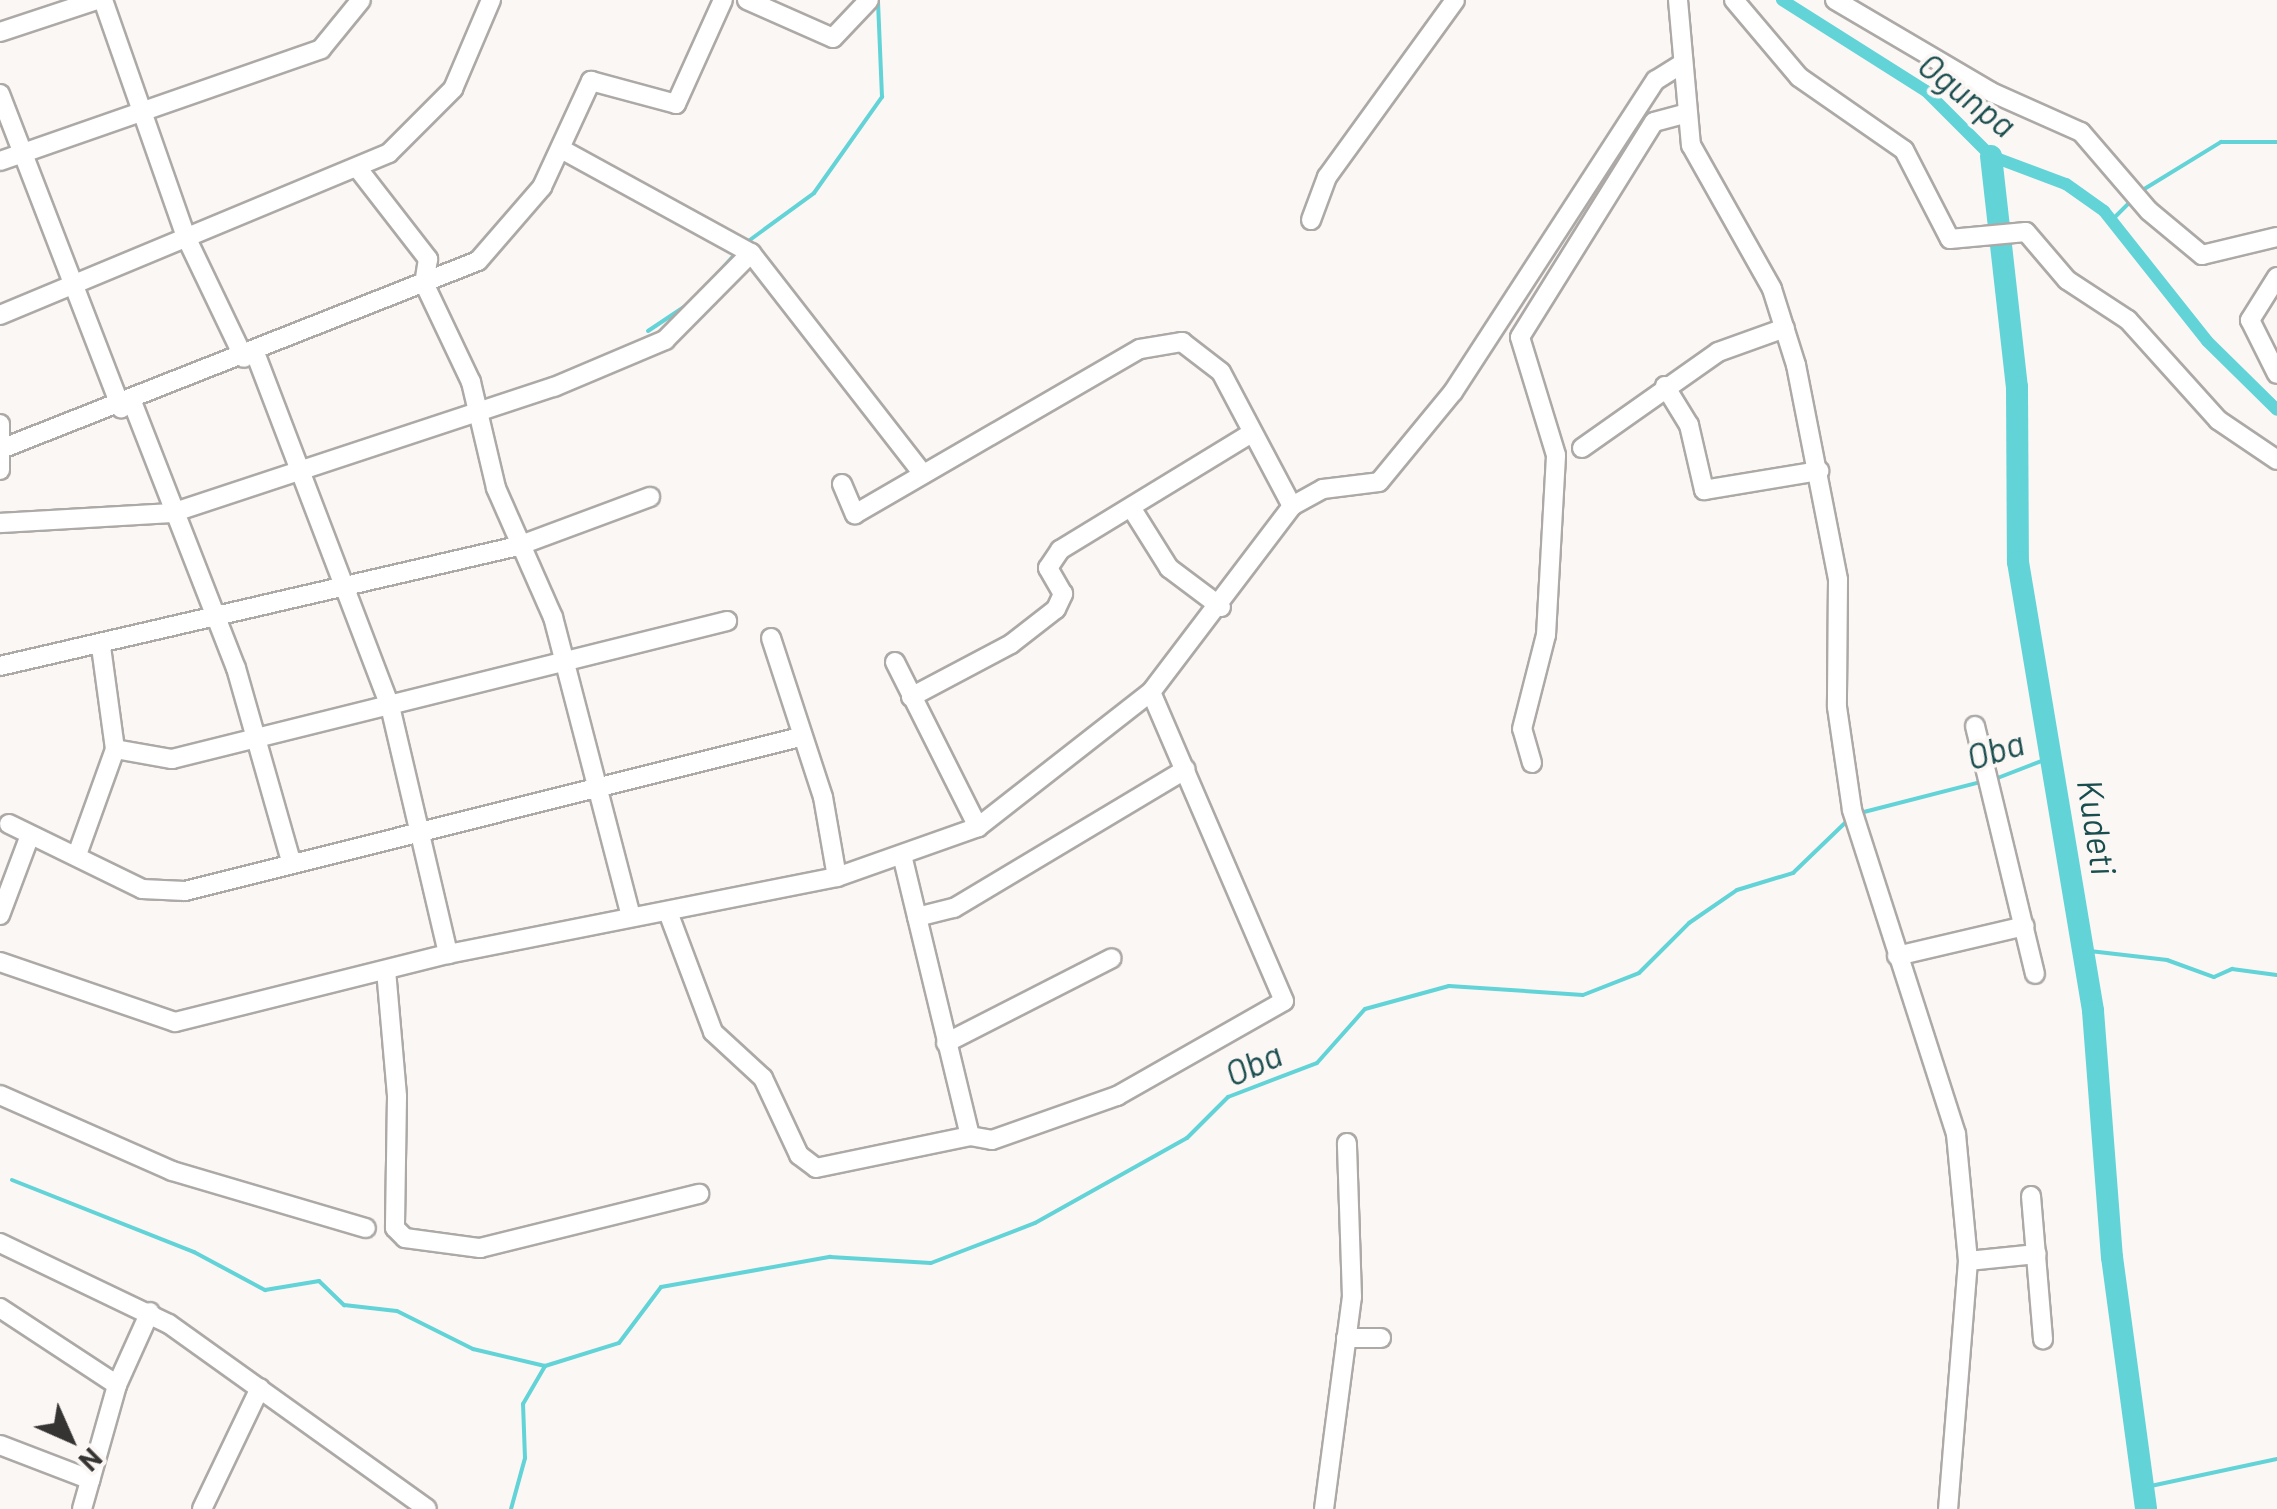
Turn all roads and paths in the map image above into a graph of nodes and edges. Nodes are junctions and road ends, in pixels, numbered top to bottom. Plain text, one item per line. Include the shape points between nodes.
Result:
1 (100, 0) edge
2 (492, 0) edge
3 (722, 0) edge
4 (747, 0) edge
5 (868, 0) edge
6 (1455, 0) edge
7 (1678, 0) edge
8 (1734, 0) edge
9 (1834, 0) edge
10 (359, 1) edge
11 (0, 32) edge
12 (1683, 64) junction
13 (0, 94) edge
14 (142, 114) junction
15 (1682, 114) junction
16 (561, 149) junction
17 (21, 153) junction
18 (0, 161) edge
19 (359, 170) junction
20 (1311, 220) dead end
21 (186, 237) junction
22 (2277, 237) edge
23 (751, 253) junction
24 (2277, 277) edge
25 (67, 282) junction
26 (424, 283) junction
27 (0, 315) edge
28 (1785, 328) junction
29 (249, 354) junction
30 (2277, 374) edge
31 (1665, 386) junction
32 (126, 404) junction
33 (478, 411) junction
34 (0, 424) edge
35 (1250, 434) junction
36 (6, 447) junction
37 (1582, 448) dead end
38 (2277, 460) edge
39 (294, 468) junction
40 (0, 470) edge
41 (1819, 471) junction
42 (923, 474) junction
43 (842, 484) dead end
44 (650, 497) dead end
45 (1292, 506) junction
46 (1132, 509) junction
47 (172, 513) junction
48 (0, 523) edge
49 (518, 546) junction
50 (342, 586) junction
51 (1220, 607) junction
52 (212, 619) junction
53 (727, 621) dead end
54 (771, 638) dead end
55 (101, 648) junction
56 (895, 662) dead end
57 (564, 663) junction
58 (0, 666) edge
59 (1151, 692) junction
60 (911, 697) junction
61 (390, 706) junction
62 (1975, 726) dead end
63 (800, 737) junction
64 (254, 740) junction
65 (116, 749) junction
66 (1532, 763) dead end
67 (1186, 769) junction
68 (598, 786) junction
69 (9, 824) dead end
70 (978, 828) junction
71 (418, 834) junction
72 (29, 838) junction
73 (78, 852) junction
74 (903, 860) junction
75 (290, 861) junction
76 (837, 876) junction
77 (668, 912) junction
78 (0, 914) edge
79 (631, 916) junction
80 (916, 917) junction
81 (2025, 926) junction
82 (448, 954) junction
83 (1898, 956) junction
84 (1112, 958) dead end
85 (0, 962) edge
86 (386, 970) junction
87 (2034, 974) dead end
88 (946, 1043) junction
89 (0, 1095) edge
90 (970, 1136) junction
91 (1347, 1143) dead end
92 (700, 1194) dead end
93 (2032, 1196) dead end
94 (366, 1228) dead end
95 (0, 1242) edge
96 (2036, 1254) junction
97 (1968, 1261) junction
98 (0, 1308) edge
99 (150, 1312) junction
100 (1346, 1338) junction
101 (1380, 1338) dead end
102 (2044, 1339) dead end
103 (117, 1385) junction
104 (260, 1388) junction
105 (0, 1445) edge
106 (91, 1480) junction
107 (82, 1509) edge
108 (202, 1509) edge
109 (426, 1509) edge
110 (1324, 1509) edge
111 (1948, 1509) edge

1 - 11 street
1 - 14 street
2 - 19 street via 470,62 432,119
3 - 16 street via 676,104 599,78
4 - 5 street via 833,38
6 - 20 street via 1327,177
7 - 12 street
8 - 38 street via 1792,70 1904,150 1946,233 1968,242 2022,230 2067,280 2128,320 2218,420
9 - 22 street via 1991,92 2082,132 2149,212 2202,255
10 - 14 street via 321,48
12 - 15 street
12 - 45 street via 1656,80 1453,392 1379,482 1324,489
13 - 17 street
14 - 17 street
14 - 21 street
15 - 28 street
15 - 66 street via 1654,122 1520,338 1556,456 1546,635 1522,729
16 - 23 street
16 - 26 street via 542,187 478,261
17 - 18 street
17 - 25 street
19 - 21 street
19 - 26 street via 428,259
21 - 25 street
21 - 29 street
23 - 33 street via 648,350
23 - 42 street
24 - 30 street via 2250,320
25 - 27 street
25 - 32 street
26 - 29 street
26 - 33 street
28 - 31 street via 1718,352
28 - 41 street
29 - 32 street
29 - 39 street
31 - 37 street
31 - 41 street via 1688,425 1704,490
32 - 36 street
32 - 47 street
33 - 39 street
33 - 49 street
34 - 36 street
35 - 42 street via 1221,372 1196,348 1169,342 1140,349
35 - 45 street
35 - 46 street
36 - 40 street
39 - 47 street
39 - 50 street
41 - 83 street via 1838,580 1837,707 1852,810
42 - 43 street via 856,514
44 - 49 street
45 - 51 street
46 - 51 street via 1170,568
46 - 60 street via 1049,558 1063,594 1056,609 1011,644
47 - 48 street
47 - 52 street
49 - 50 street
49 - 57 street
50 - 52 street
50 - 61 street
51 - 59 street
52 - 55 street
52 - 64 street
53 - 57 street
54 - 63 street
55 - 58 street
55 - 65 street
56 - 60 street
57 - 61 street
57 - 68 street
59 - 67 street
59 - 70 street
60 - 70 street
61 - 64 street
61 - 71 street
62 - 81 street
63 - 68 street
63 - 76 street
64 - 65 street via 172,758
64 - 75 street
65 - 73 street
67 - 80 street via 954,908
67 - 90 street via 1284,1001 1117,1096 992,1140
68 - 71 street
68 - 79 street
69 - 72 street
70 - 74 street
71 - 75 street
71 - 82 street
72 - 73 street
72 - 78 street
73 - 75 street via 160,892
74 - 76 street
74 - 80 street
76 - 77 street
77 - 79 street
77 - 90 street via 714,1032 763,1078 807,1164 866,1161
79 - 82 street
80 - 88 street
81 - 83 street
81 - 87 street
82 - 86 street
83 - 97 street via 1950,1106
84 - 88 street
85 - 86 street via 165,1022
86 - 92 street via 398,1096 394,1228 405,1238 480,1248
88 - 90 street
89 - 94 street via 172,1171
91 - 100 street via 1354,1262
93 - 96 street
95 - 99 street
96 - 97 street
96 - 102 street
97 - 111 street
98 - 103 street
99 - 103 street
99 - 104 street
100 - 101 street
100 - 110 street
103 - 106 street
104 - 108 street
104 - 109 street
105 - 106 street
106 - 107 street

